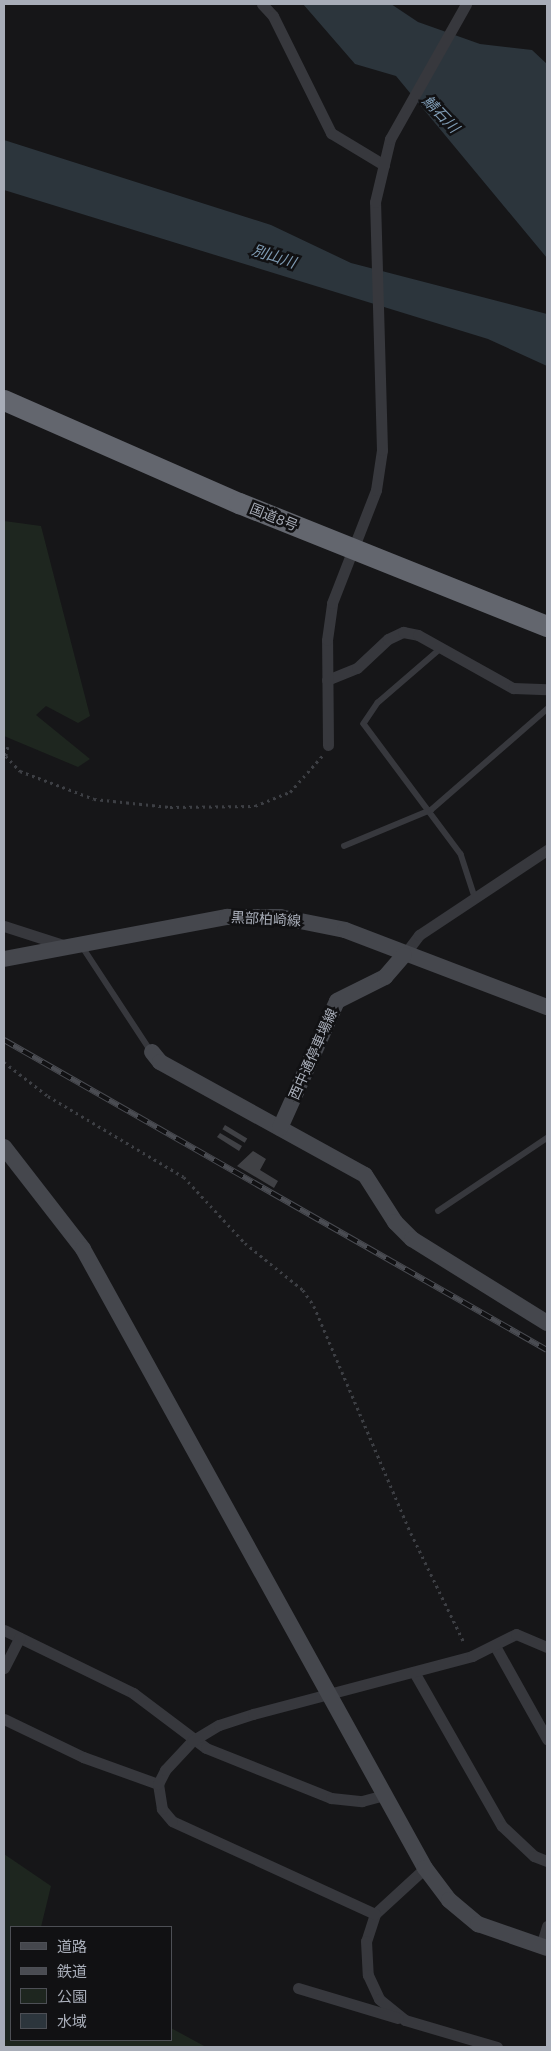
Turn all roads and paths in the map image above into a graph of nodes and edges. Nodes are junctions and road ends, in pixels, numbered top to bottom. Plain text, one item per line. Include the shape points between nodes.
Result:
1 (262, 4) edge
2 (466, 4) edge
3 (384, 165) junction
4 (4, 400) edge
5 (355, 550) junction
6 (547, 626) edge
7 (442, 648) junction
8 (327, 680) junction
9 (547, 689) edge
10 (547, 709) edge
11 (328, 745) joint
12 (8, 747) dead end
13 (431, 810) junction
14 (344, 846) dead end
15 (547, 850) edge
16 (475, 897) junction
17 (4, 926) edge
18 (79, 942) junction
19 (63, 945) junction
20 (404, 954) junction
21 (4, 959) edge
22 (547, 1007) edge
23 (152, 1052) joint
24 (4, 1062) edge
25 (280, 1128) junction
26 (547, 1138) edge
27 (4, 1147) edge
28 (438, 1211) dead end
29 (547, 1323) edge
30 (4, 1630) edge
31 (19, 1638) junction
32 (495, 1646) junction
33 (547, 1647) edge
34 (472, 1656) junction
35 (4, 1668) edge
36 (414, 1672) junction
37 (330, 1695) junction
38 (4, 1719) edge
39 (547, 1739) edge
40 (192, 1741) junction
41 (158, 1784) junction
42 (385, 1795) junction
43 (547, 1861) edge
44 (424, 1868) junction
45 (375, 1914) junction
46 (547, 1926) edge
47 (544, 1947) edge
48 (298, 1988) dead end
49 (405, 2020) junction
50 (497, 2047) edge

1 - 3 street via 273,16 331,133
2 - 3 street via 390,139
3 - 5 street via 375,202 374,230 382,450 376,490
4 - 5 highway, 国道8号
5 - 6 highway, 国道8号
5 - 8 street via 332,602
7 - 8 street via 403,632 388,639 357,668
7 - 9 street via 513,688
7 - 13 lane via 378,703 364,724
8 - 11 street
10 - 13 lane
11 - 12 path via 317,766 290,792 255,806 170,807 94,799 20,771 6,756
13 - 14 lane
13 - 16 lane via 461,854
15 - 16 street
16 - 20 street via 419,935
17 - 19 street
18 - 19 street, 黒部柏崎線
18 - 20 street, 黒部柏崎線 via 227,917 280,918 345,930
18 - 23 lane
19 - 21 street, 黒部柏崎線
20 - 22 street, 黒部柏崎線
20 - 25 street, 西中通停車場線 via 385,977 337,1001
23 - 25 street via 160,1062
24 - 34 path via 48,1096 184,1177 245,1243 303,1290 314,1306 412,1533
25 - 29 street via 365,1175 395,1222 412,1239
26 - 28 lane
27 - 37 street via 83,1248
30 - 31 street
31 - 35 street
31 - 40 street via 158,1707
32 - 33 street via 516,1634
32 - 34 street
32 - 39 street
34 - 36 street
36 - 37 street
36 - 43 street via 502,1826 516,1842
37 - 40 street via 219,1725
37 - 42 street
38 - 41 street via 83,1758
40 - 41 street
40 - 42 street via 331,1798 362,1801
41 - 45 street via 162,1808 172,1822
42 - 44 street
44 - 45 street
44 - 47 street via 450,1900 478,1924
45 - 49 street via 366,1941 368,1975 379,2000
46 - 47 street
48 - 49 street
49 - 50 street

